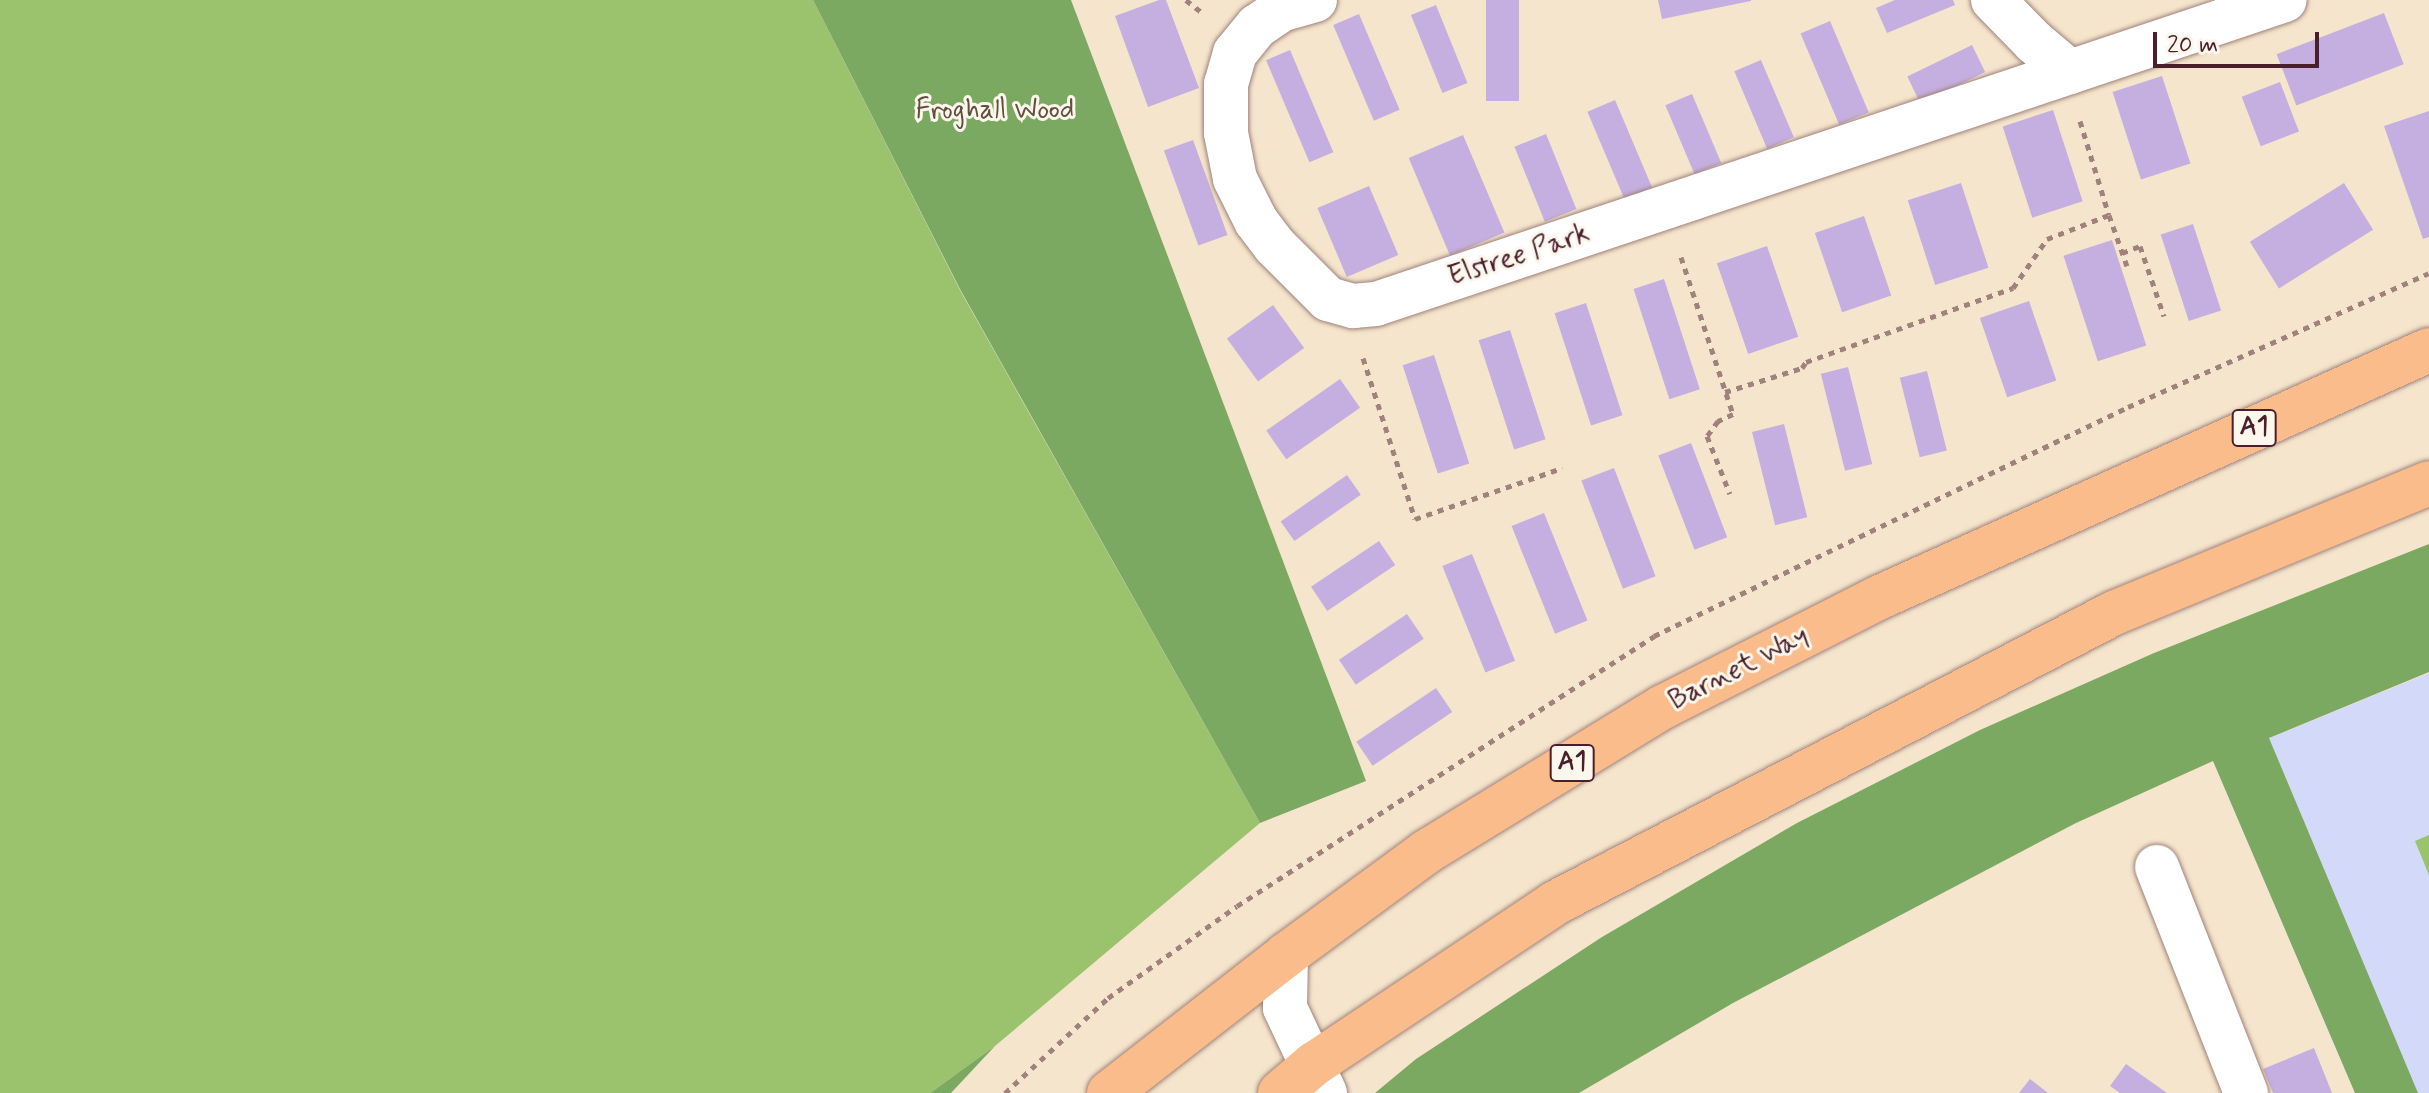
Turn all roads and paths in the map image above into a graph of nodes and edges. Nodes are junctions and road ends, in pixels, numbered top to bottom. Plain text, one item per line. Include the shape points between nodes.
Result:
1 (1315, 0) edge
2 (1993, 0) edge
3 (2285, 0) edge
4 (2067, 73) junction
5 (1665, 207) junction
6 (2109, 215) junction
7 (2122, 253) junction
8 (2127, 266) dead end
9 (1353, 306) junction
10 (2164, 316) dead end
11 (2429, 350) edge
12 (1725, 392) junction
13 (1562, 468) dead end
14 (2429, 483) edge
15 (1730, 494) dead end
16 (2157, 867) dead end
17 (1286, 955) junction
18 (1320, 1079) edge
19 (1109, 1093) edge
20 (1280, 1093) edge
21 (2246, 1093) edge

1 - 9 street via 1281,10 1257,26 1235,53 1226,84 1226,133 1235,179 1256,221 1328,299
2 - 4 street
3 - 4 street, Elstree Park
4 - 5 street, Elstree Park
4 - 6 path
5 - 9 street, Elstree Park via 1376,304
5 - 12 path
6 - 7 path
6 - 12 path via 2047,239 2013,288
7 - 8 path
7 - 10 path via 2140,246
9 - 13 path via 1364,360 1415,519
11 - 17 highway, Barnet Way / A1 via 1878,598 1663,707 1426,852
12 - 15 path via 1733,414 1718,421 1707,436
14 - 18 highway via 2114,613 1555,903
16 - 21 street
17 - 18 street via 1285,1008
17 - 19 highway, Barnet Way / A1
18 - 20 highway

